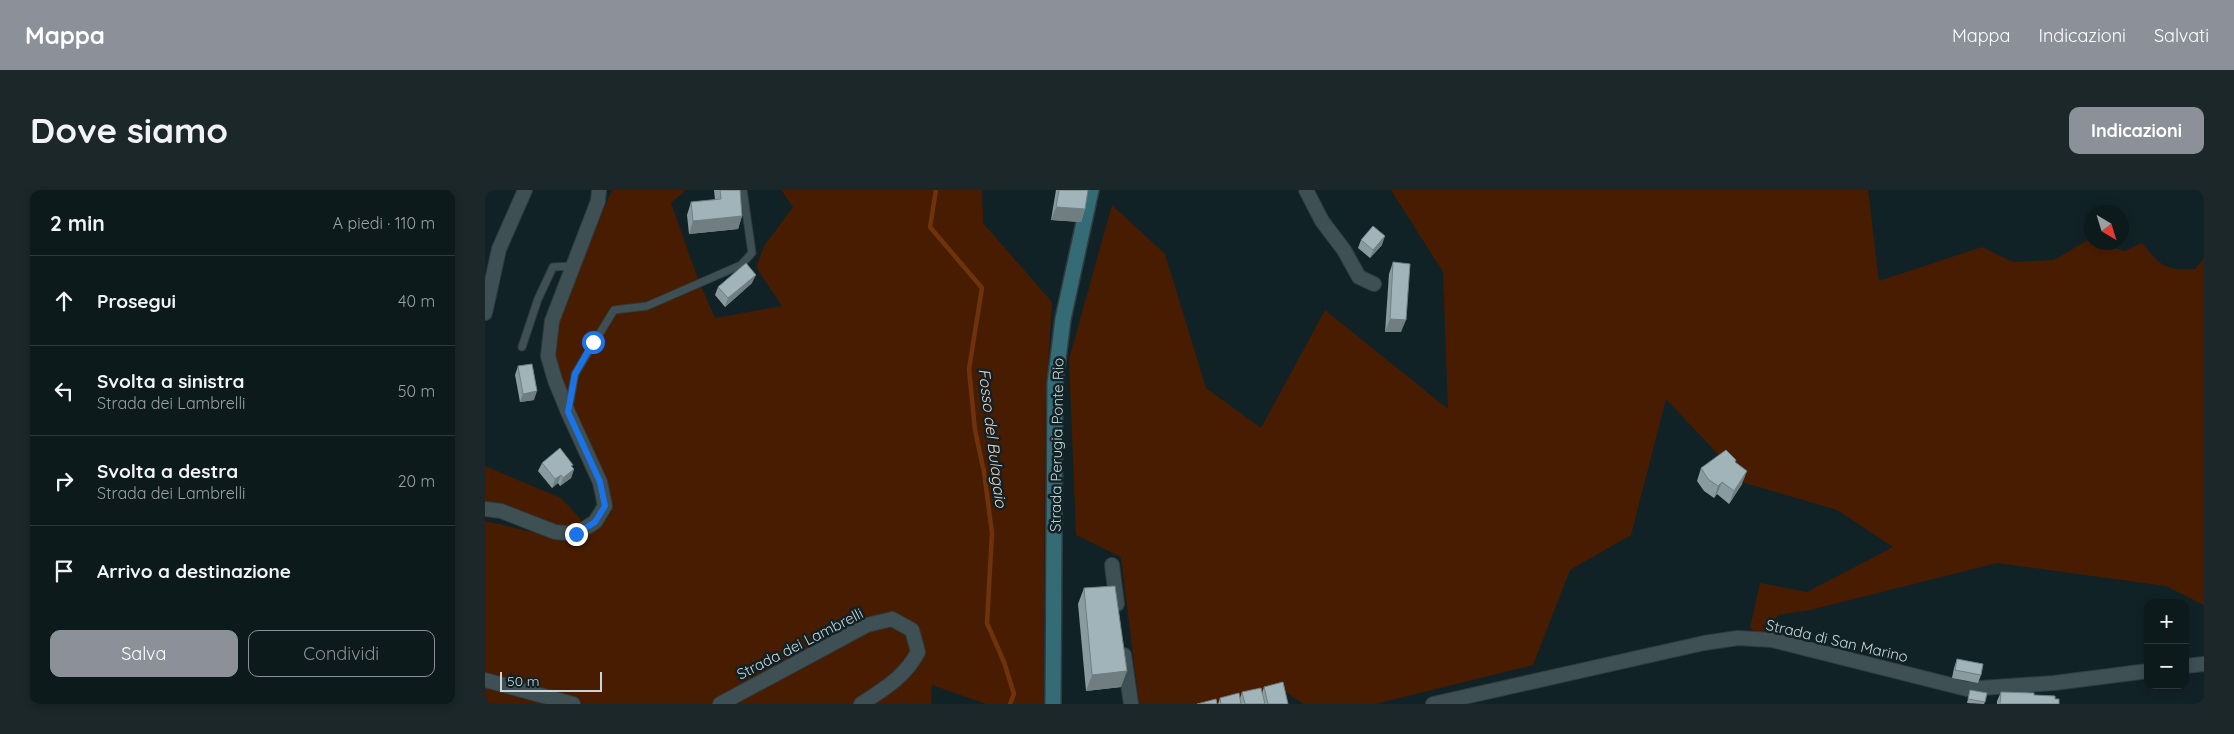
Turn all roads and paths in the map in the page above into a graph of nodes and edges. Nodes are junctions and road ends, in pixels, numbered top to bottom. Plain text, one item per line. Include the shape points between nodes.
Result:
1 (525, 190) edge
2 (599, 190) edge
3 (743, 190) edge
4 (1091, 190) edge
5 (1306, 190) edge
6 (573, 266) junction
7 (1374, 284) dead end
8 (485, 313) edge
9 (522, 346) dead end
10 (568, 412) junction
11 (485, 509) edge
12 (1112, 565) dead end
13 (1119, 620) edge
14 (1122, 639) edge
15 (2204, 664) edge
16 (2189, 666) edge
17 (2144, 672) edge
18 (485, 680) edge
19 (573, 704) edge
20 (720, 704) edge
21 (861, 704) edge
22 (1053, 704) edge
23 (1131, 704) edge
24 (1433, 704) edge

1 - 8 street via 499,249
2 - 6 street via 598,201
3 - 10 lane via 752,253 741,265 647,306 614,310 575,374
4 - 22 main road, Strada Perugia Ponte Rio via 1063,319 1055,383
5 - 7 street via 1359,277
6 - 9 lane via 553,267
6 - 10 street via 552,321 548,356
10 - 11 street via 600,482 605,506 595,522 576,534 555,532 501,511
12 - 13 street
14 - 23 street
15 - 16 street
17 - 24 street, Strada di San Marino via 2054,683 1967,689 1772,640 1738,638
18 - 19 street
20 - 21 street, Strada dei Lambrelli via 867,626 892,619 912,630 918,652 910,667 891,685

